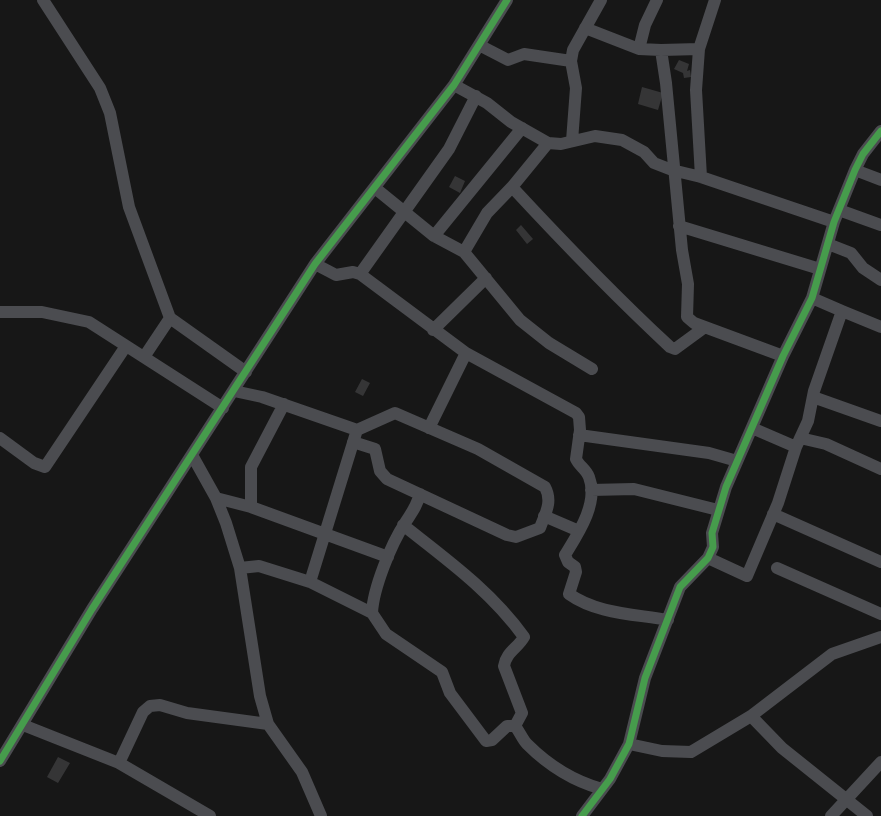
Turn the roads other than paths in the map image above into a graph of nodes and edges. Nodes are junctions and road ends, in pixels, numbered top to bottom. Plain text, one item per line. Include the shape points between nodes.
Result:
1 (43, 0) edge
2 (507, 0) edge
3 (601, 0) edge
4 (657, 0) edge
5 (715, 0) edge
6 (585, 28) junction
7 (479, 46) junction
8 (639, 49) junction
9 (699, 49) junction
10 (661, 50) junction
11 (571, 61) junction
12 (454, 85) junction
13 (476, 96) junction
14 (522, 128) junction
15 (881, 131) edge
16 (572, 141) junction
17 (548, 143) junction
18 (672, 170) junction
19 (855, 170) junction
20 (701, 177) junction
21 (881, 180) edge
22 (512, 187) junction
23 (375, 188) junction
24 (404, 212) junction
25 (837, 216) junction
26 (881, 225) edge
27 (679, 226) junction
28 (434, 236) junction
29 (828, 244) junction
30 (464, 253) junction
31 (315, 264) junction
32 (820, 269) junction
33 (360, 274) junction
34 (486, 278) junction
35 (881, 280) edge
36 (812, 298) junction
37 (842, 311) junction
38 (0, 312) edge
39 (170, 318) junction
40 (705, 327) junction
41 (881, 327) edge
42 (433, 330) junction
43 (126, 346) junction
44 (466, 353) junction
45 (783, 356) junction
46 (144, 357) junction
47 (592, 369) dead end
48 (246, 372) junction
49 (234, 391) junction
50 (813, 397) junction
51 (284, 404) junction
52 (223, 408) junction
53 (881, 421) edge
54 (429, 428) junction
55 (752, 428) junction
56 (355, 435) junction
57 (579, 435) junction
58 (0, 438) edge
59 (798, 443) junction
60 (192, 455) junction
61 (737, 461) junction
62 (881, 469) edge
63 (591, 490) junction
64 (420, 494) junction
65 (216, 498) junction
66 (251, 507) junction
67 (718, 510) junction
68 (773, 514) junction
69 (544, 516) junction
70 (403, 525) junction
71 (579, 531) junction
72 (324, 536) junction
73 (388, 557) junction
74 (708, 558) junction
75 (881, 562) edge
76 (240, 568) junction
77 (777, 568) dead end
78 (310, 582) junction
79 (372, 613) junction
80 (881, 614) edge
81 (668, 620) junction
82 (877, 642) edge
83 (751, 716) junction
84 (268, 724) junction
85 (23, 725) junction
86 (514, 726) junction
87 (629, 744) junction
88 (0, 761) edge
89 (881, 762) edge
90 (120, 763) junction
91 (602, 789) junction
92 (846, 798) junction
93 (210, 816) edge
94 (321, 816) edge
95 (582, 816) edge
96 (831, 816) edge
97 (867, 816) edge

1 - 39 street via 100,88 110,113 129,207
2 - 7 street
3 - 6 street
4 - 8 street
5 - 9 street
6 - 8 street
6 - 11 street
7 - 11 street via 508,60 524,54
7 - 12 street
8 - 10 street
9 - 10 street
9 - 20 street via 696,90
10 - 18 street
11 - 16 street via 576,88
12 - 13 street
12 - 23 street
13 - 14 street
13 - 24 street via 449,149
14 - 17 street
14 - 28 street
15 - 19 street
16 - 17 street
16 - 18 street via 595,136 622,140
17 - 22 street
18 - 20 street
18 - 27 street
19 - 21 street
19 - 25 street
20 - 25 street
22 - 30 street via 487,213
22 - 40 street via 670,347 682,346
23 - 24 street
23 - 31 street
24 - 28 street
24 - 33 street
25 - 26 street
25 - 29 street
27 - 32 street
27 - 40 street via 688,284 687,317
28 - 30 street
29 - 32 street
29 - 35 street via 857,257 863,268
30 - 34 street
31 - 33 street via 336,275
31 - 48 street
32 - 36 street
33 - 42 street
34 - 42 street
34 - 47 street via 520,320
36 - 37 street
36 - 45 street
37 - 41 street
37 - 50 street
38 - 43 street via 42,312 89,322
39 - 46 street
39 - 48 street
40 - 45 street
42 - 44 street
43 - 46 street
43 - 58 street via 45,467
44 - 54 street
44 - 57 street via 576,413
45 - 55 street
46 - 52 street
48 - 49 street
49 - 51 street
49 - 52 street
50 - 53 street
50 - 59 street
51 - 56 street
51 - 66 street via 251,467
52 - 60 street
54 - 56 street via 395,413
54 - 69 street via 545,487 549,507
55 - 59 street
55 - 61 street
56 - 64 street via 375,449 382,476
56 - 72 street
57 - 61 street
57 - 63 street via 576,459 590,478
59 - 62 street via 826,444
59 - 68 street
60 - 65 street
60 - 85 street
61 - 67 street
63 - 67 street via 634,489
63 - 71 street
64 - 69 street via 516,537 540,528
64 - 70 street
65 - 66 street
65 - 76 street
66 - 72 street
67 - 74 street
68 - 74 street via 747,576
68 - 75 street
69 - 71 street
70 - 73 street
70 - 86 street via 482,588 524,636 504,666 522,713
71 - 81 street via 565,555 576,572 570,596 610,611
72 - 73 street
72 - 78 street
73 - 79 street
74 - 81 street via 680,587
76 - 78 street via 259,566
76 - 84 street
77 - 80 street
78 - 79 street
79 - 86 street via 386,634 442,672 450,692 486,741
81 - 87 street via 645,678
82 - 83 street via 832,654
83 - 87 street via 691,752
83 - 92 street via 782,748
84 - 90 street via 150,706
84 - 94 street via 302,772
85 - 88 street
85 - 90 street
86 - 91 street via 525,742 559,771
87 - 91 street
89 - 92 street
90 - 93 street
91 - 95 street
92 - 96 street
92 - 97 street

